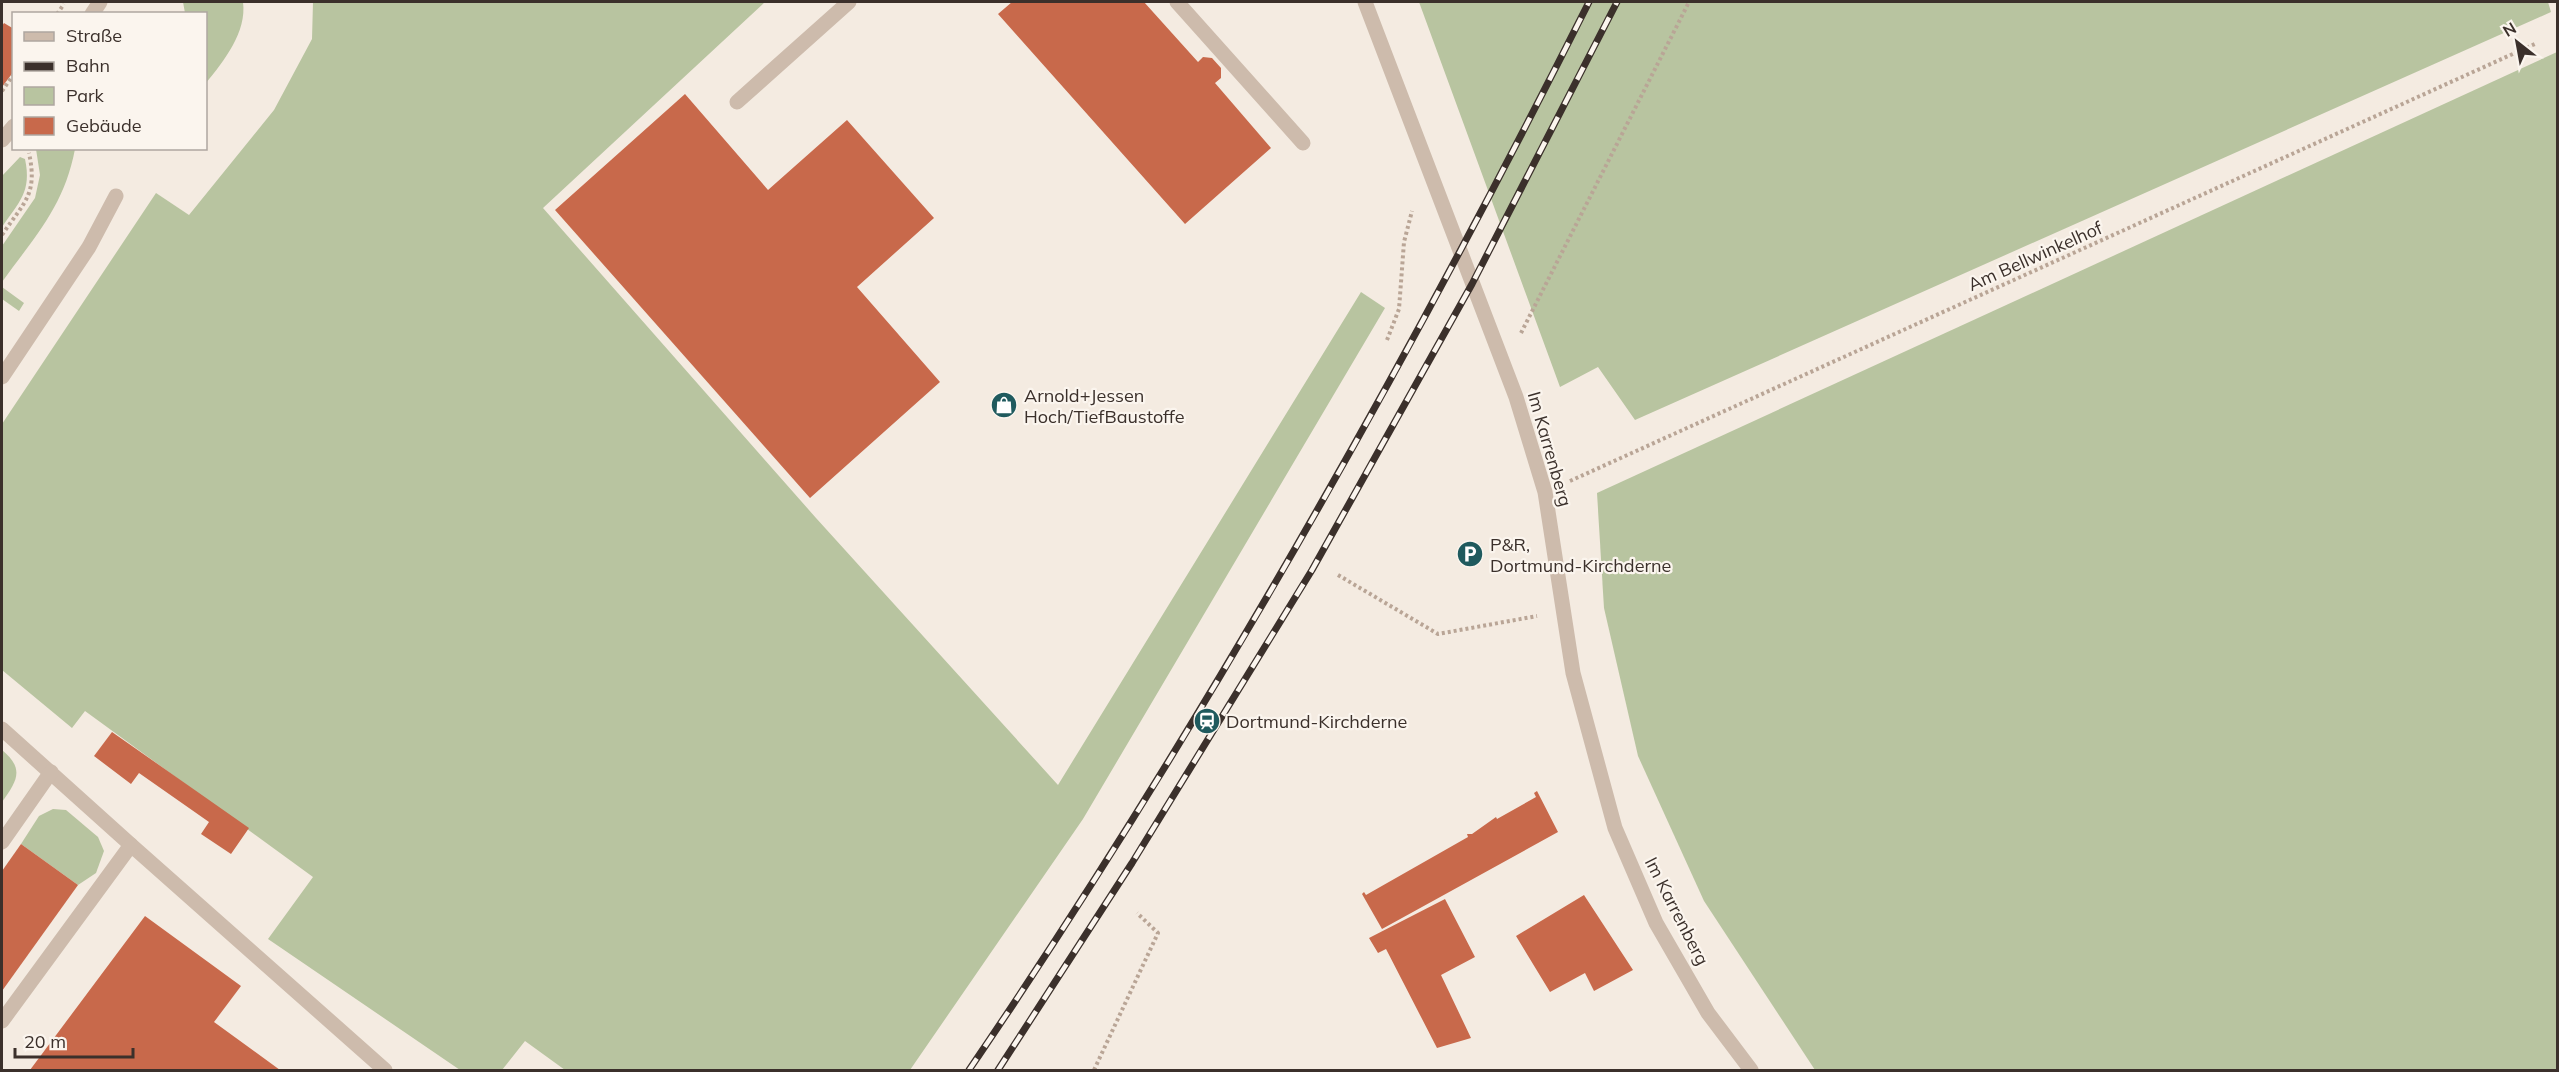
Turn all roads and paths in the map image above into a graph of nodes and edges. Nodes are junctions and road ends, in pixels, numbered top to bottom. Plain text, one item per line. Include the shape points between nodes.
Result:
1 (849, 2) edge
2 (1177, 2) edge
3 (1365, 2) edge
4 (1689, 2) edge
5 (2537, 44) dead end
6 (12, 77) edge
7 (2, 91) edge
8 (737, 102) dead end
9 (12, 128) edge
10 (2, 140) edge
11 (1304, 143) dead end
12 (28, 150) dead end
13 (116, 196) dead end
14 (1412, 211) dead end
15 (2, 236) edge
16 (1387, 340) dead end
17 (1504, 367) junction
18 (2, 377) edge
19 (1545, 492) junction
20 (1338, 575) dead end
21 (1565, 611) junction
22 (2, 729) edge
23 (51, 772) junction
24 (2, 842) edge
25 (131, 845) junction
26 (1137, 913) dead end
27 (2, 1021) edge
28 (385, 1071) edge
29 (1094, 1071) edge
30 (1751, 1071) edge

1 - 8 street
2 - 11 street
3 - 17 street, Im Karrenberg
4 - 17 path
5 - 19 path, Am Bellwinkelhof
6 - 7 path
9 - 10 street
12 - 15 path via 34,175 30,194
13 - 18 street via 89,247
14 - 16 path via 1404,242 1399,309
17 - 19 street, Im Karrenberg
19 - 21 street, Im Karrenberg
20 - 21 path via 1438,634
21 - 30 street, Im Karrenberg via 1573,673 1615,828 1656,923 1708,1013
22 - 23 street
23 - 24 street
23 - 25 street
25 - 27 street
25 - 28 street
26 - 29 path via 1158,933

